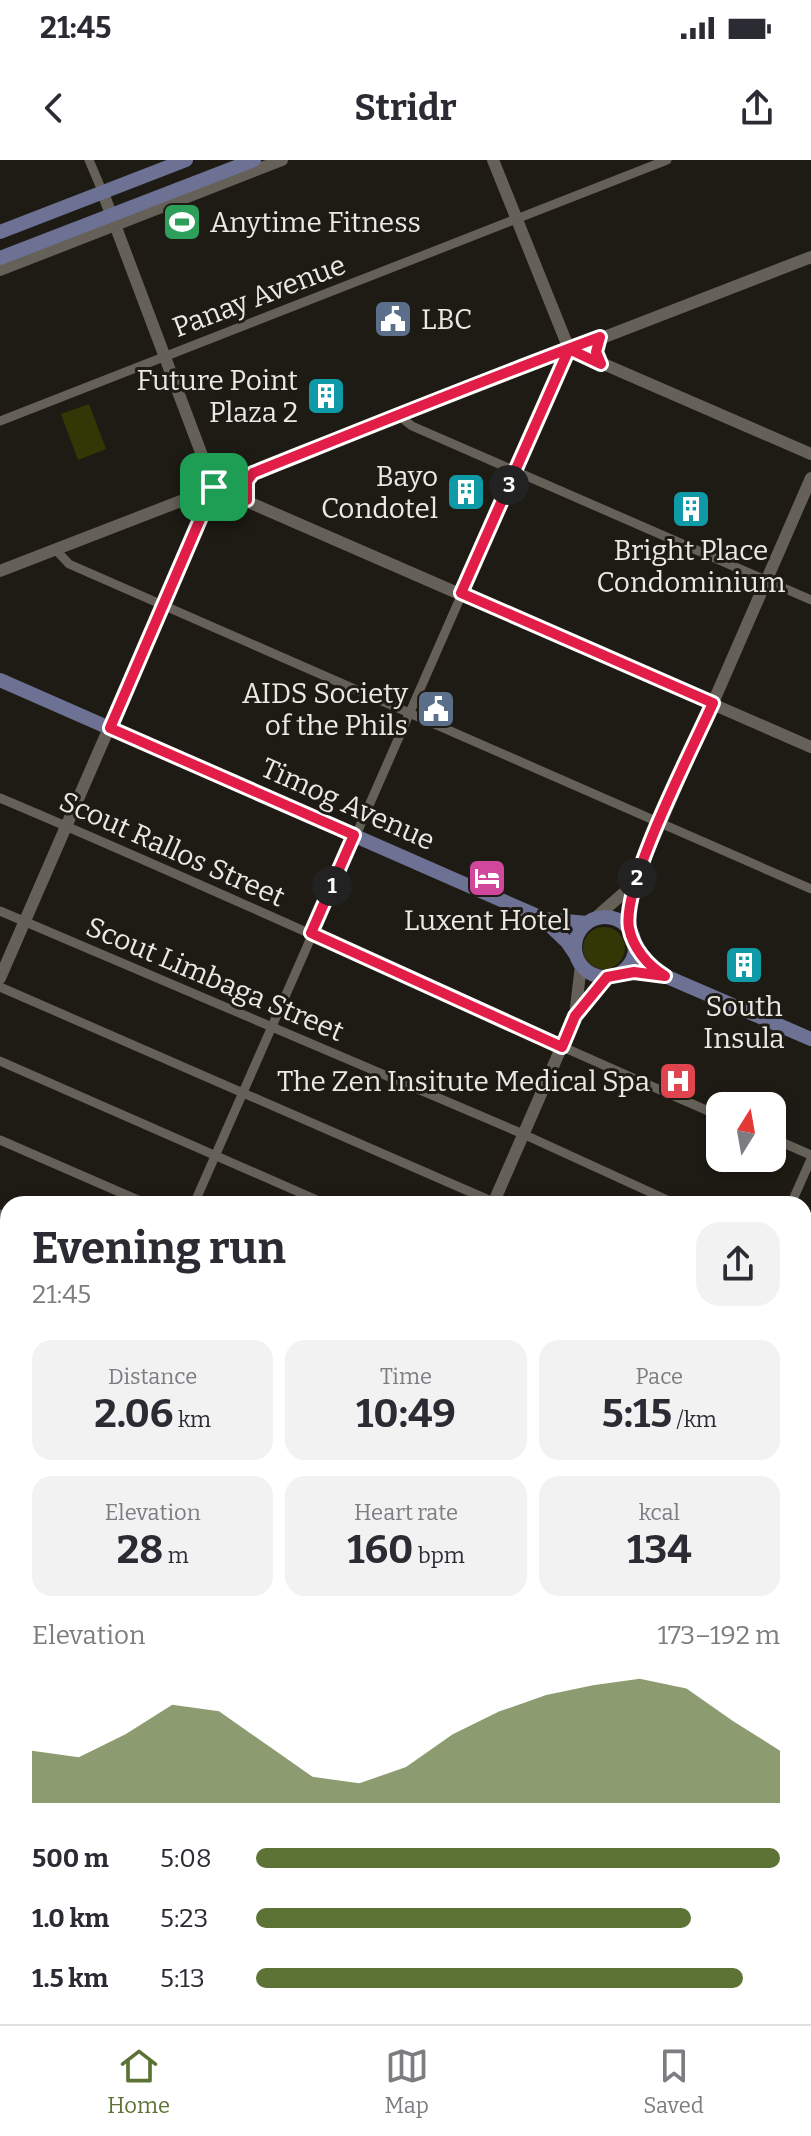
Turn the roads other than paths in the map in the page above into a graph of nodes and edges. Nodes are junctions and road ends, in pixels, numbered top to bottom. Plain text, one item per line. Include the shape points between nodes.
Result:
1 (89, 160) edge
2 (186, 160) edge
3 (254, 160) edge
4 (282, 160) edge
5 (493, 160) edge
6 (667, 160) edge
7 (109, 209) junction
8 (517, 220) junction
9 (0, 232) edge
10 (811, 257) edge
11 (0, 258) edge
12 (0, 270) edge
13 (600, 337) junction
14 (569, 349) junction
15 (164, 356) junction
16 (601, 364) junction
17 (398, 415) junction
18 (0, 421) edge
19 (811, 454) edge
20 (515, 471) junction
21 (253, 473) junction
22 (811, 478) edge
23 (214, 487) junction
24 (247, 500) junction
25 (55, 549) junction
26 (0, 571) edge
27 (766, 580) junction
28 (461, 593) junction
29 (811, 600) edge
30 (164, 606) junction
31 (0, 680) edge
32 (713, 703) junction
33 (408, 713) junction
34 (110, 728) junction
35 (811, 747) edge
36 (0, 798) edge
37 (660, 823) junction
38 (67, 826) junction
39 (354, 835) junction
40 (634, 884) junction
41 (811, 889) edge
42 (0, 911) edge
43 (542, 918) junction
44 (590, 921) junction
45 (25, 922) junction
46 (629, 930) junction
47 (311, 933) junction
48 (634, 946) junction
49 (578, 960) junction
50 (614, 975) junction
51 (665, 976) junction
52 (0, 978) edge
53 (0, 987) edge
54 (575, 1016) junction
55 (271, 1027) junction
56 (811, 1039) edge
57 (562, 1047) junction
58 (0, 1061) edge
59 (242, 1093) junction
60 (706, 1110) edge
61 (523, 1134) junction
62 (0, 1140) edge
63 (786, 1145) edge
64 (215, 1156) junction
65 (811, 1157) edge
66 (129, 1196) edge
67 (198, 1196) edge
68 (308, 1196) edge
69 (479, 1196) edge
70 (498, 1196) edge
71 (659, 1196) edge
72 (794, 1196) edge

1 - 7 street
2 - 7 main road
3 - 7 main road
4 - 7 street
5 - 8 street
6 - 8 street, Panay Avenue
7 - 9 main road
7 - 11 main road
7 - 12 street
7 - 15 street
8 - 14 street
8 - 15 street, Panay Avenue
10 - 13 street
13 - 14 street
13 - 16 street via 596,352
14 - 16 street
14 - 17 street
14 - 20 street
15 - 18 street, Panay Avenue
15 - 23 street
16 - 19 street
17 - 20 street
17 - 21 street
20 - 27 street
20 - 28 street
21 - 23 street
21 - 24 street via 247,481
22 - 27 street
23 - 24 street
23 - 25 street
23 - 30 street
24 - 28 street
25 - 26 street
25 - 30 street via 69,564
27 - 29 street
27 - 32 street
28 - 32 street
28 - 33 street
30 - 33 street
30 - 34 street
31 - 34 main road, Timog Avenue
32 - 35 street
32 - 37 street
33 - 37 street
33 - 39 street
34 - 38 street
34 - 39 main road, Timog Avenue
36 - 38 street, Scout Rallos Street
37 - 40 street
37 - 41 street
38 - 45 street
38 - 47 street, Scout Rallos Street
39 - 43 main road, Timog Avenue
39 - 47 street
40 - 44 street
40 - 46 street
42 - 45 street, Scout Limbaga Street
43 - 44 main road, Timog Avenue
43 - 49 main road, Timog Avenue
44 - 46 main road via 615,919
44 - 49 main road via 576,937
45 - 52 street
45 - 55 street, Scout Limbaga Street
46 - 48 main road
47 - 55 street
47 - 57 street, Scout Rallos Street
48 - 50 main road via 630,963
48 - 51 main road
49 - 50 main road via 592,974
49 - 54 street
50 - 51 main road
50 - 54 street
51 - 56 main road
53 - 59 street
54 - 57 street
55 - 59 street
55 - 61 street, Scout Limbaga Street
57 - 60 street, Scout Rallos Street
57 - 61 street
58 - 64 street
59 - 64 street
59 - 69 street
61 - 70 street
61 - 71 street, Scout Limbaga Street
62 - 66 street
63 - 65 street
64 - 67 street
64 - 68 street
65 - 72 street

